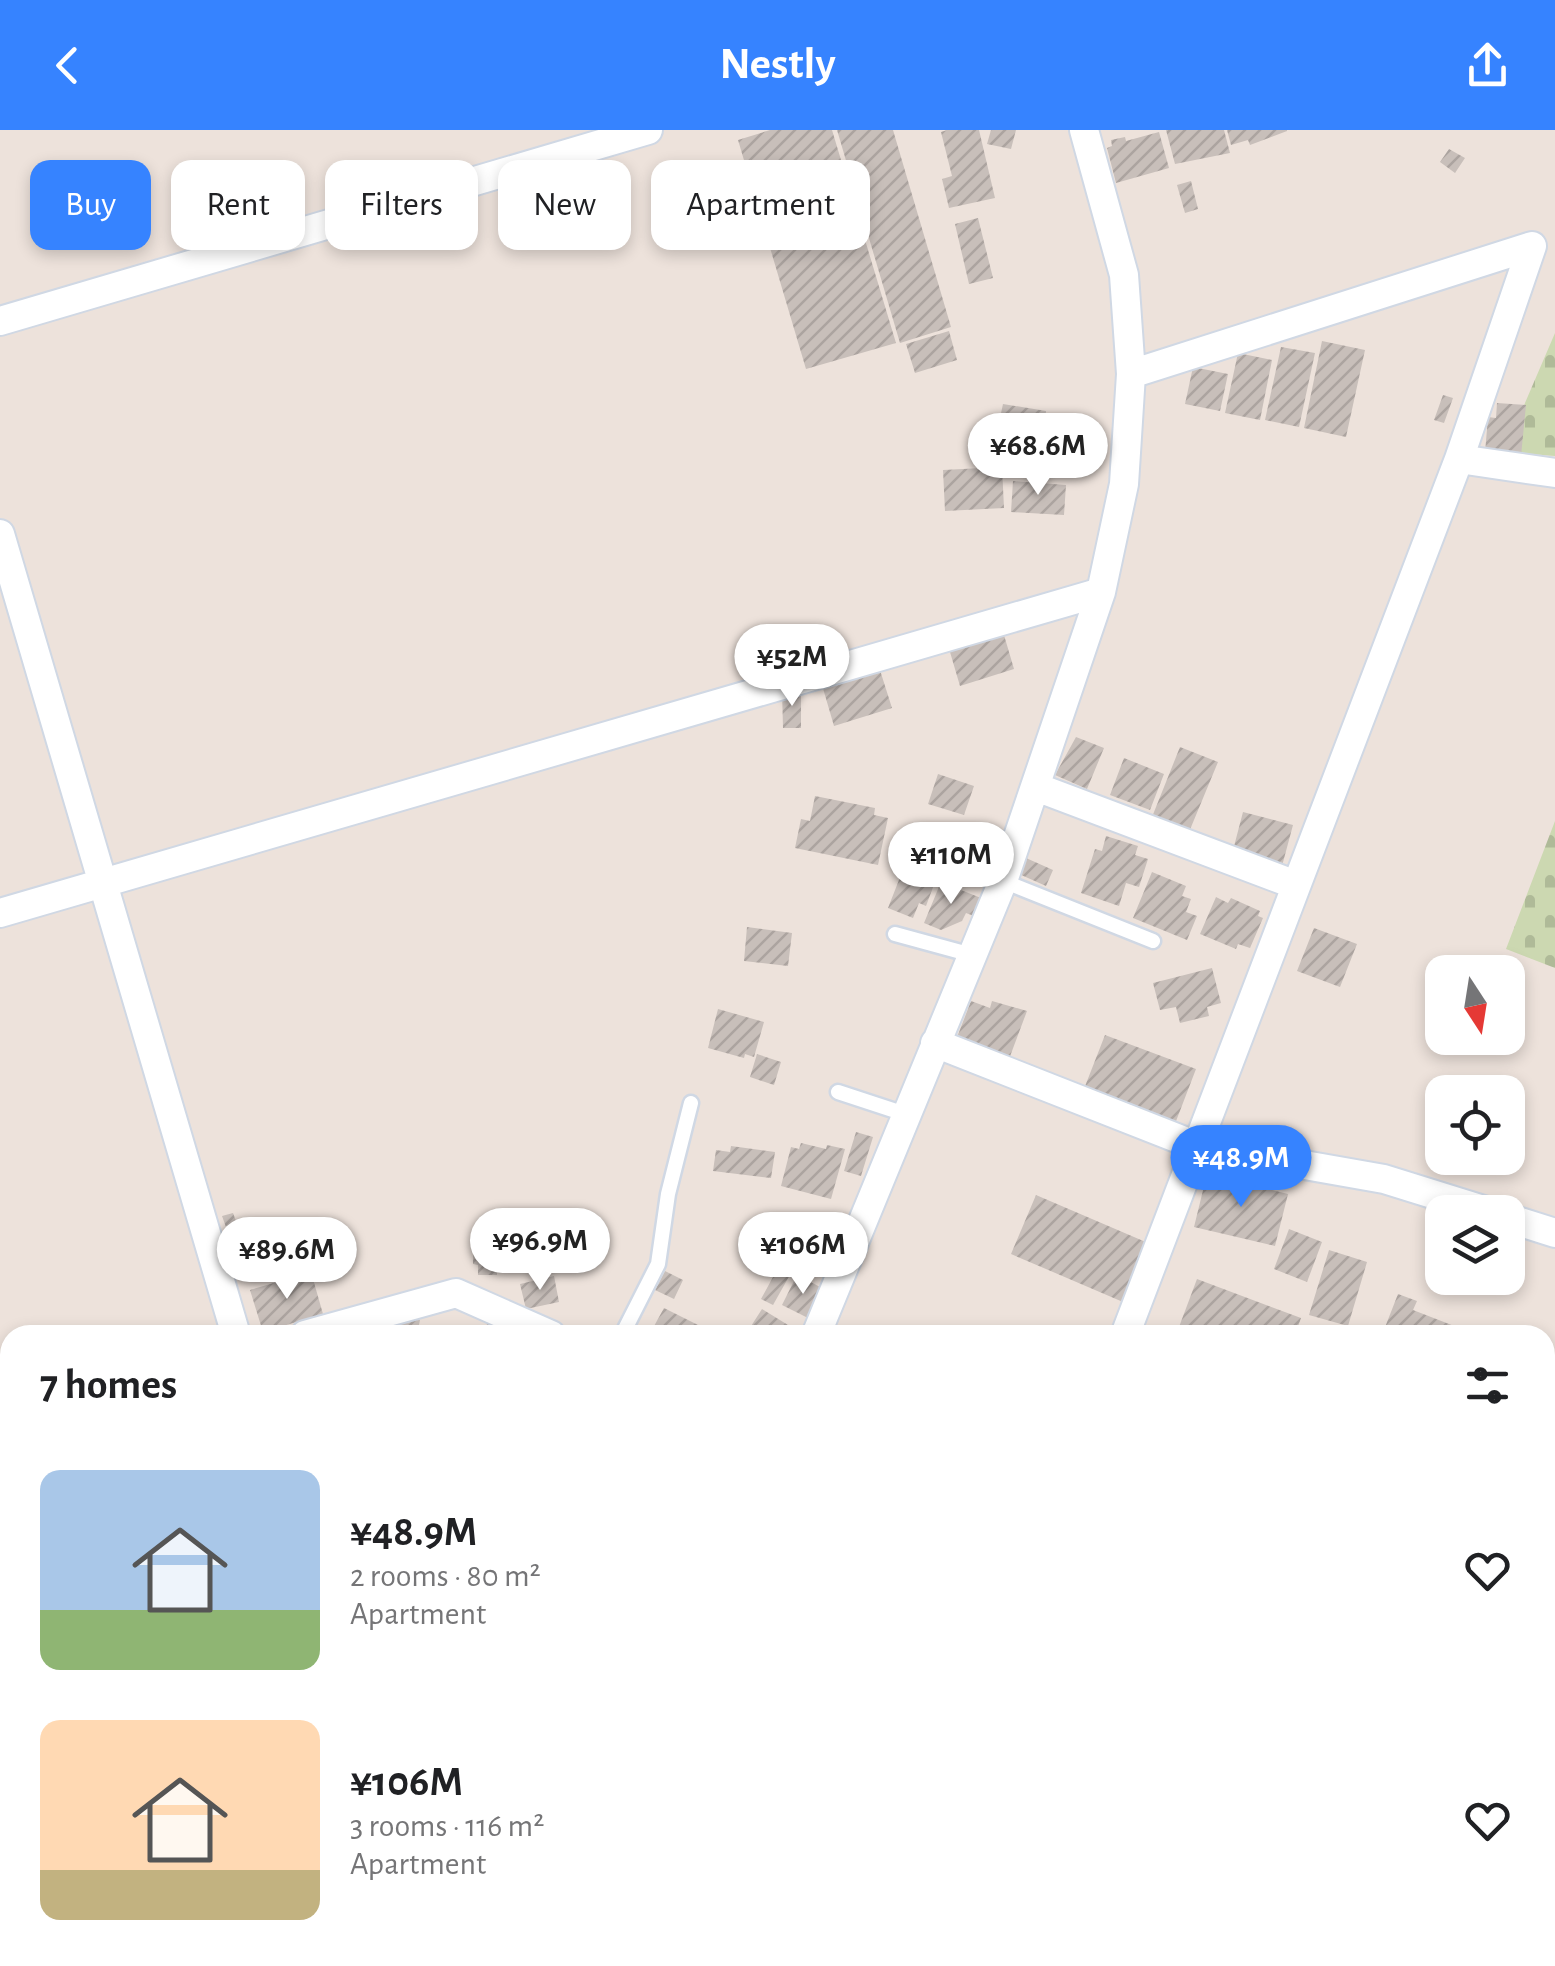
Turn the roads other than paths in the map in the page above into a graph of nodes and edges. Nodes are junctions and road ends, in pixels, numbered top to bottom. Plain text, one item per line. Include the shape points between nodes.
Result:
1 (648, 130) edge
2 (1084, 130) edge
3 (0, 320) edge
4 (1132, 374) junction
5 (1459, 459) junction
6 (1555, 473) edge
7 (0, 534) edge
8 (1101, 592) junction
9 (1036, 788) junction
10 (1004, 881) junction
11 (104, 882) junction
12 (1296, 886) junction
13 (0, 913) edge
14 (895, 934) dead end
15 (1152, 941) dead end
16 (972, 955) junction
17 (934, 1043) junction
18 (838, 1092) dead end
19 (691, 1104) dead end
20 (908, 1115) junction
21 (1197, 1146) junction
22 (1434, 1195) edge
23 (1525, 1223) edge
24 (1555, 1233) edge
25 (233, 1325) edge
26 (341, 1325) edge
27 (528, 1325) edge
28 (627, 1325) edge
29 (820, 1325) edge
30 (1129, 1325) edge

1 - 3 street
2 - 4 street via 1124,275
4 - 5 street via 1532,246
4 - 8 street via 1124,484
5 - 6 street
5 - 12 street
7 - 11 street
8 - 9 street
8 - 11 street
9 - 10 street
9 - 12 street
10 - 15 lane
10 - 16 street
11 - 13 street
11 - 25 street
12 - 21 street
14 - 16 lane
16 - 17 street
17 - 20 street
17 - 21 street
18 - 20 lane
19 - 28 lane via 658,1264
20 - 29 street
21 - 22 street
21 - 30 street
23 - 24 street
26 - 27 street via 456,1293

